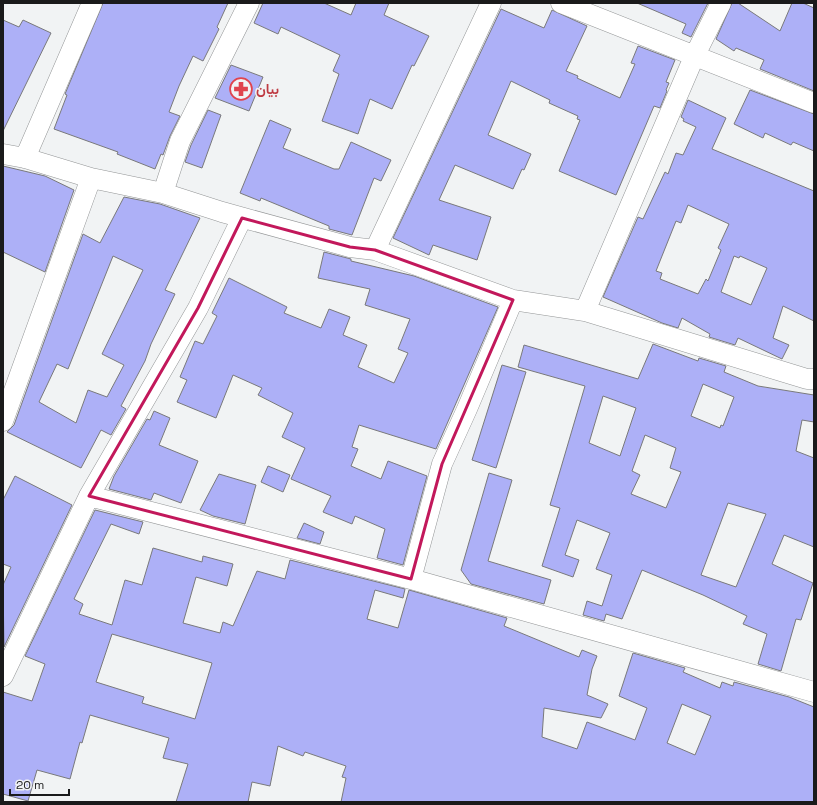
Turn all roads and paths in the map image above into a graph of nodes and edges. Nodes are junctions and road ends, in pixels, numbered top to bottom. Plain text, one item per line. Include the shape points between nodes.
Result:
1 (92, 3) edge
2 (249, 3) edge
3 (491, 3) edge
4 (561, 3) edge
5 (721, 3) edge
6 (694, 57) junction
7 (814, 103) edge
8 (3, 154) edge
9 (25, 158) junction
10 (91, 178) junction
11 (163, 193) junction
12 (242, 218) junction
13 (375, 250) junction
14 (513, 300) junction
15 (585, 312) junction
16 (814, 379) edge
17 (3, 421) edge
18 (89, 496) junction
19 (411, 579) junction
20 (3, 676) edge
21 (814, 692) edge

1 - 9 street
2 - 11 street via 180,141
3 - 13 street
4 - 6 street
5 - 6 street
6 - 7 street
6 - 15 street
8 - 9 street
9 - 10 street
10 - 11 street
10 - 17 street
11 - 12 street
12 - 13 street via 350,247
12 - 18 street via 198,308
13 - 14 street
14 - 15 street
14 - 19 street via 468,409 442,464
15 - 16 street
18 - 19 street
18 - 20 street
19 - 21 street

